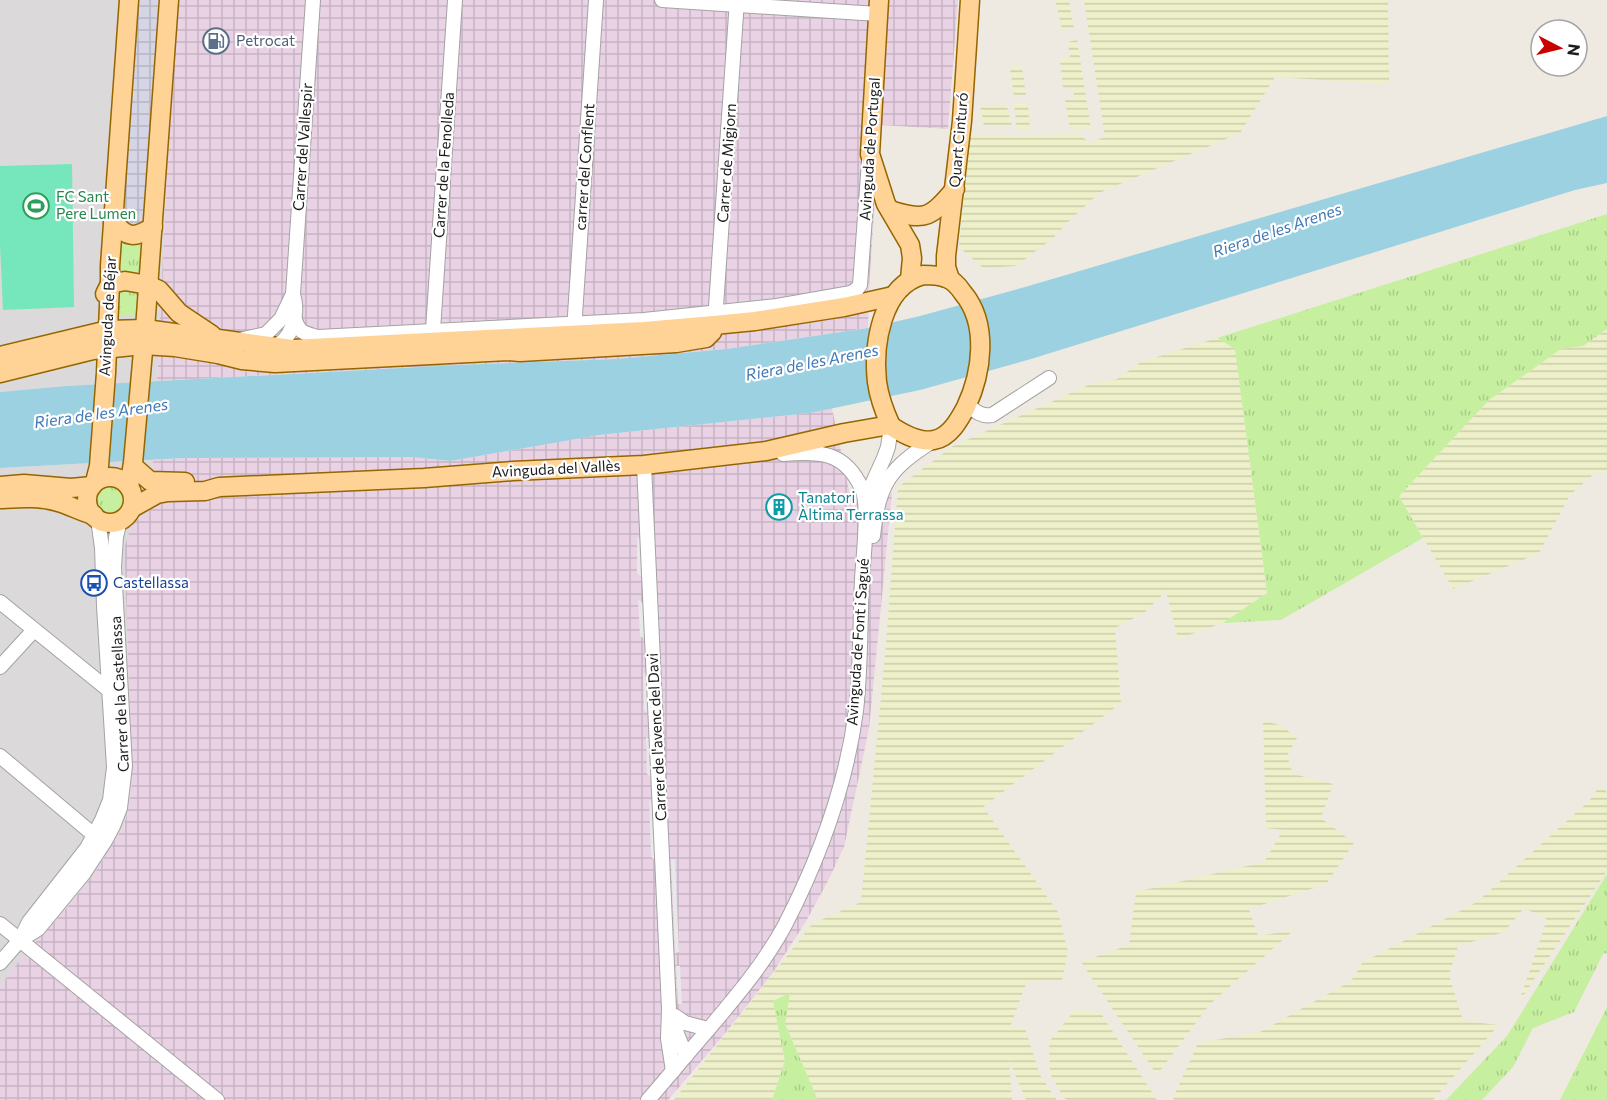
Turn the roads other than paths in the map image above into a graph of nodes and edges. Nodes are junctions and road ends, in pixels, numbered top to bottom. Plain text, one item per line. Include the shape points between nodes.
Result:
1 (129, 0) edge
2 (170, 0) edge
3 (313, 0) edge
4 (455, 0) edge
5 (596, 0) edge
6 (662, 0) edge
7 (970, 0) edge
8 (737, 2) edge
9 (879, 7) edge
10 (870, 154) junction
11 (955, 189) junction
12 (890, 210) junction
13 (113, 221) junction
14 (153, 227) junction
15 (910, 279) junction
16 (950, 279) junction
17 (153, 287) junction
18 (107, 291) junction
19 (293, 294) junction
20 (890, 304) junction
21 (716, 319) junction
22 (295, 320) junction
23 (574, 329) junction
24 (433, 330) junction
25 (144, 337) junction
26 (318, 337) junction
27 (71, 339) junction
28 (107, 339) junction
29 (273, 344) junction
30 (224, 345) junction
31 (649, 345) junction
32 (175, 347) junction
33 (508, 351) junction
34 (0, 356) edge
35 (56, 359) junction
36 (0, 373) edge
37 (106, 373) junction
38 (140, 376) junction
39 (1049, 378) dead end
40 (967, 404) junction
41 (889, 423) junction
42 (934, 440) junction
43 (766, 451) junction
44 (133, 465) junction
45 (644, 465) junction
46 (95, 478) junction
47 (150, 481) junction
48 (0, 486) edge
49 (219, 487) junction
50 (42, 498) junction
51 (0, 499) edge
52 (865, 500) junction
53 (128, 501) junction
54 (0, 508) edge
55 (96, 517) junction
56 (0, 602) edge
57 (862, 627) junction
58 (34, 630) junction
59 (0, 667) edge
60 (110, 691) junction
61 (0, 756) edge
62 (94, 835) junction
63 (0, 924) edge
64 (20, 940) junction
65 (0, 963) edge
66 (672, 1013) junction
67 (708, 1029) junction
68 (686, 1056) junction
69 (673, 1071) junction
70 (217, 1100) edge
71 (648, 1100) edge

1 - 13 main road, Avinguda de Béjar
2 - 14 main road
3 - 19 street, Carrer del Vallespir
4 - 24 street, Carrer de la Fenolleda
5 - 23 street, carrer del Conflent
6 - 8 street
7 - 11 main road, Quart Cinturó
8 - 9 street
8 - 21 street, Carrer de Migjorn
9 - 10 main road, Avinguda de Portugal
10 - 12 main road
10 - 21 street, Avinguda de Portugal via 857,289
11 - 12 main road via 937,209 924,216
11 - 16 main road, Quart Cinturó via 945,260
12 - 15 main road via 910,245
13 - 14 main road via 133,236
13 - 18 main road, Avinguda de Béjar
14 - 17 main road
15 - 16 main road via 931,275
15 - 20 main road
16 - 40 main road via 969,301 980,340 976,379
17 - 18 main road via 125,281
17 - 25 main road
17 - 30 main road via 179,314
18 - 27 main road via 94,321
18 - 28 main road, Avinguda de Béjar
19 - 22 street, Carrer del Vallespir via 297,306
19 - 30 street via 286,311 266,334
20 - 21 main road
20 - 41 main road via 879,339 876,372
21 - 23 main road
21 - 31 main road via 706,338
22 - 26 street via 304,333
22 - 29 street via 291,331
23 - 24 street
23 - 29 main road via 292,349
23 - 31 street via 583,343 636,341
23 - 33 street via 571,339 563,344
24 - 26 street
25 - 28 main road
25 - 30 main road
25 - 32 main road
25 - 38 main road
26 - 29 street
27 - 28 main road
27 - 34 main road
28 - 35 main road
28 - 37 main road, Avinguda de Béjar
29 - 30 main road
30 - 32 main road
30 - 33 main road via 242,360 275,363
31 - 33 main road
32 - 38 main road via 153,360
35 - 36 main road
35 - 37 main road via 84,363
37 - 46 main road, Avinguda de Béjar
38 - 44 main road
39 - 40 street via 992,415 980,414
40 - 42 main road via 955,425
41 - 42 main road via 911,437
41 - 43 main road, Avinguda del Vallès
41 - 52 street via 888,447
42 - 57 street via 896,467 881,494
43 - 45 main road, Avinguda del Vallès
43 - 52 street, Avinguda de Font i Sagué via 827,454 855,475
44 - 47 main road
44 - 53 main road
45 - 49 main road, Avinguda del Vallès
45 - 66 street, Carrer de l'avenc del Davi
46 - 48 main road via 71,488
46 - 53 main road via 119,478
46 - 55 main road via 88,503
47 - 49 main road, Avinguda del Vallès
47 - 53 main road, Avinguda del Vallès via 138,485
49 - 53 main road, Avinguda del Vallès
50 - 51 main road
50 - 54 main road via 30,504
50 - 55 main road
52 - 57 street, Avinguda de Font i Sagué
53 - 55 main road via 109,522
53 - 64 street, Carrer de la Castellassa via 116,537 114,567 125,766 120,808 97,856 38,929
55 - 60 street, Carrer de la Castellassa via 102,549
56 - 58 street
57 - 67 street, Avinguda de Font i Sagué via 850,742 820,849 783,927 745,985
58 - 59 street
58 - 60 street
60 - 62 street, Carrer de la Castellassa via 113,784
61 - 62 street
62 - 64 street, Carrer de la Castellassa via 29,922
63 - 64 street
64 - 65 street, Carrer de la Castellassa
64 - 70 street
66 - 67 street via 685,1023
66 - 68 street, Carrer de l'avenc del Davi
66 - 69 street, Carrer de l'avenc del Davi via 668,1039
67 - 68 street, Avinguda de Font i Sagué
68 - 69 street, Avinguda de Font i Sagué
69 - 71 street, Avinguda de Font i Sagué

